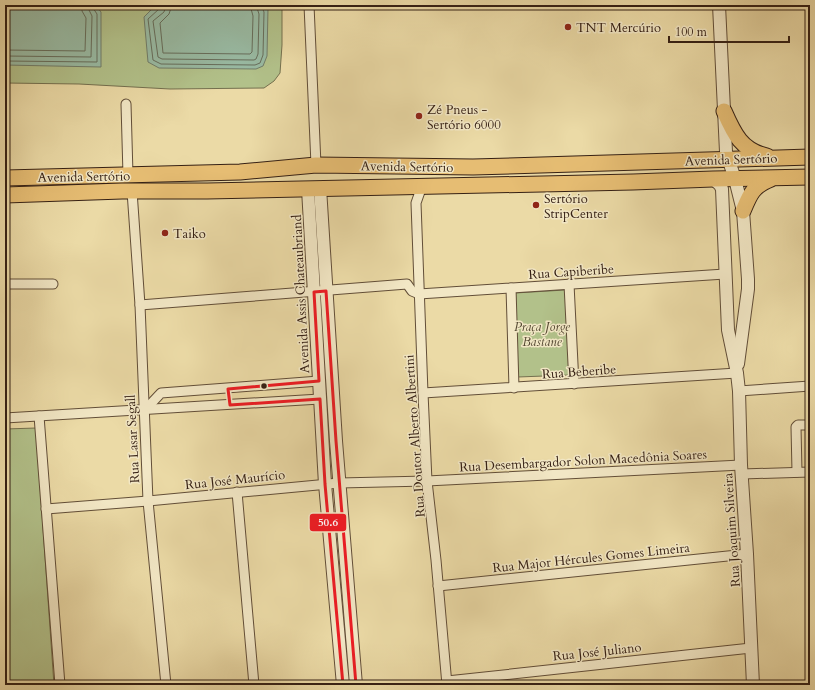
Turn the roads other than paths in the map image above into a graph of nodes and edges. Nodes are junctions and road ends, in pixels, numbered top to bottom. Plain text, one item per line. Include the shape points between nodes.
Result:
1 (309, 5) edge
2 (719, 5) edge
3 (126, 104) dead end
4 (724, 111) junction
5 (810, 157) edge
6 (774, 158) junction
7 (728, 160) junction
8 (316, 166) junction
9 (369, 167) junction
10 (128, 175) junction
11 (810, 177) edge
12 (5, 178) edge
13 (713, 178) junction
14 (735, 178) junction
15 (773, 178) junction
16 (422, 186) junction
17 (314, 188) junction
18 (132, 191) junction
19 (5, 195) edge
20 (743, 211) junction
21 (725, 274) junction
22 (5, 284) edge
23 (53, 284) dead end
24 (568, 284) junction
25 (510, 288) junction
26 (320, 291) junction
27 (419, 294) junction
28 (140, 305) junction
29 (737, 373) junction
30 (319, 381) junction
31 (574, 384) junction
32 (810, 386) edge
33 (514, 388) junction
34 (228, 389) junction
35 (739, 391) junction
36 (422, 393) junction
37 (320, 399) junction
38 (230, 405) junction
39 (144, 411) junction
40 (39, 416) junction
41 (5, 418) edge
42 (810, 425) edge
43 (336, 441) junction
44 (323, 442) junction
45 (741, 469) junction
46 (797, 472) junction
47 (810, 472) edge
48 (427, 480) junction
49 (339, 482) junction
50 (325, 484) junction
51 (237, 492) junction
52 (148, 501) junction
53 (46, 509) junction
54 (747, 554) junction
55 (438, 586) junction
56 (350, 599) junction
57 (336, 601) junction
58 (751, 648) junction
59 (447, 683) edge
60 (60, 685) edge
61 (166, 685) edge
62 (254, 685) edge
63 (343, 685) edge
64 (356, 685) edge
65 (753, 685) edge

1 - 8 street
2 - 4 street, Rua Joaquim Silveira
3 - 10 street
4 - 6 main road via 737,137 747,148 757,154
4 - 7 street, Rua Joaquim Silveira
5 - 6 main road, Avenida Sertório
6 - 7 main road, Avenida Sertório
7 - 9 main road, Avenida Sertório via 473,167
7 - 14 street, Rua Joaquim Silveira
8 - 9 main road, Avenida Sertório
8 - 10 main road, Avenida Sertório via 240,172
9 - 17 main road via 320,173 312,179
10 - 12 main road, Avenida Sertório
11 - 15 main road, Avenida Sertório
13 - 14 main road, Avenida Sertório
13 - 16 main road, Avenida Sertório
13 - 21 street, Rua Joaquim Silveira via 722,189
14 - 15 main road, Avenida Sertório
14 - 20 street, Rua Joaquim Silveira
15 - 20 main road via 761,183 754,190
16 - 17 main road, Avenida Sertório
16 - 27 street, Rua Doutor Alberto Albertini via 416,203
17 - 18 main road, Avenida Sertório
17 - 26 street, Avenida Assis Chateaubriand
18 - 19 main road, Avenida Sertório
18 - 28 street, Rua Lasar Segall
20 - 29 street, Rua Joaquim Silveira via 748,289
21 - 24 street, Rua Capiberibe
21 - 29 street, Rua Joaquim Silveira via 728,330
22 - 23 street
24 - 25 street, Rua Capiberibe
24 - 31 street
25 - 27 street, Rua Capiberibe
25 - 33 street
26 - 27 street via 407,284 412,291
26 - 28 street
26 - 30 street, Avenida Assis Chateaubriand
26 - 43 street, Avenida Assis Chateaubriand
27 - 36 street, Rua Doutor Alberto Albertini
28 - 39 street, Rua Lasar Segall
29 - 31 street, Rua Beberibe
29 - 35 street, Rua Joaquim Silveira
30 - 34 street
30 - 37 street, Avenida Assis Chateaubriand
31 - 33 street, Rua Beberibe
32 - 35 street
33 - 36 street, Rua Beberibe
34 - 38 street
34 - 39 street via 161,393
35 - 45 street, Rua Joaquim Silveira
36 - 48 street, Rua Doutor Alberto Albertini
37 - 38 street
37 - 44 street, Avenida Assis Chateaubriand
38 - 39 street
39 - 40 street
39 - 52 street, Rua Lasar Segall
40 - 41 street
40 - 53 street
42 - 46 street via 797,426 795,429
43 - 44 street
43 - 49 street, Avenida Assis Chateaubriand
44 - 50 street, Avenida Assis Chateaubriand
45 - 46 street, Rua Desembargador Solon Macedônia Soares
45 - 48 street, Rua Desembargador Solon Macedônia Soares
45 - 54 street, Rua Joaquim Silveira
46 - 47 street, Rua Desembargador Solon Macedônia Soares
48 - 49 street, Rua José Maurício
48 - 55 street, Rua Doutor Alberto Albertini
49 - 50 street, Rua José Maurício
49 - 56 street, Avenida Assis Chateaubriand
50 - 51 street, Rua José Maurício
50 - 57 street, Avenida Assis Chateaubriand
51 - 52 street, Rua José Maurício
51 - 62 street
52 - 53 street, Rua José Maurício
52 - 61 street, Rua Lasar Segall
53 - 60 street
54 - 55 street, Rua Major Hércules Gomes Limeira
54 - 58 street, Rua Joaquim Silveira
55 - 59 street, Rua Doutor Alberto Albertini
56 - 57 street
56 - 64 street, Avenida Assis Chateaubriand
57 - 63 street, Avenida Assis Chateaubriand
58 - 59 street, Rua José Juliano
58 - 65 street, Rua Joaquim Silveira

